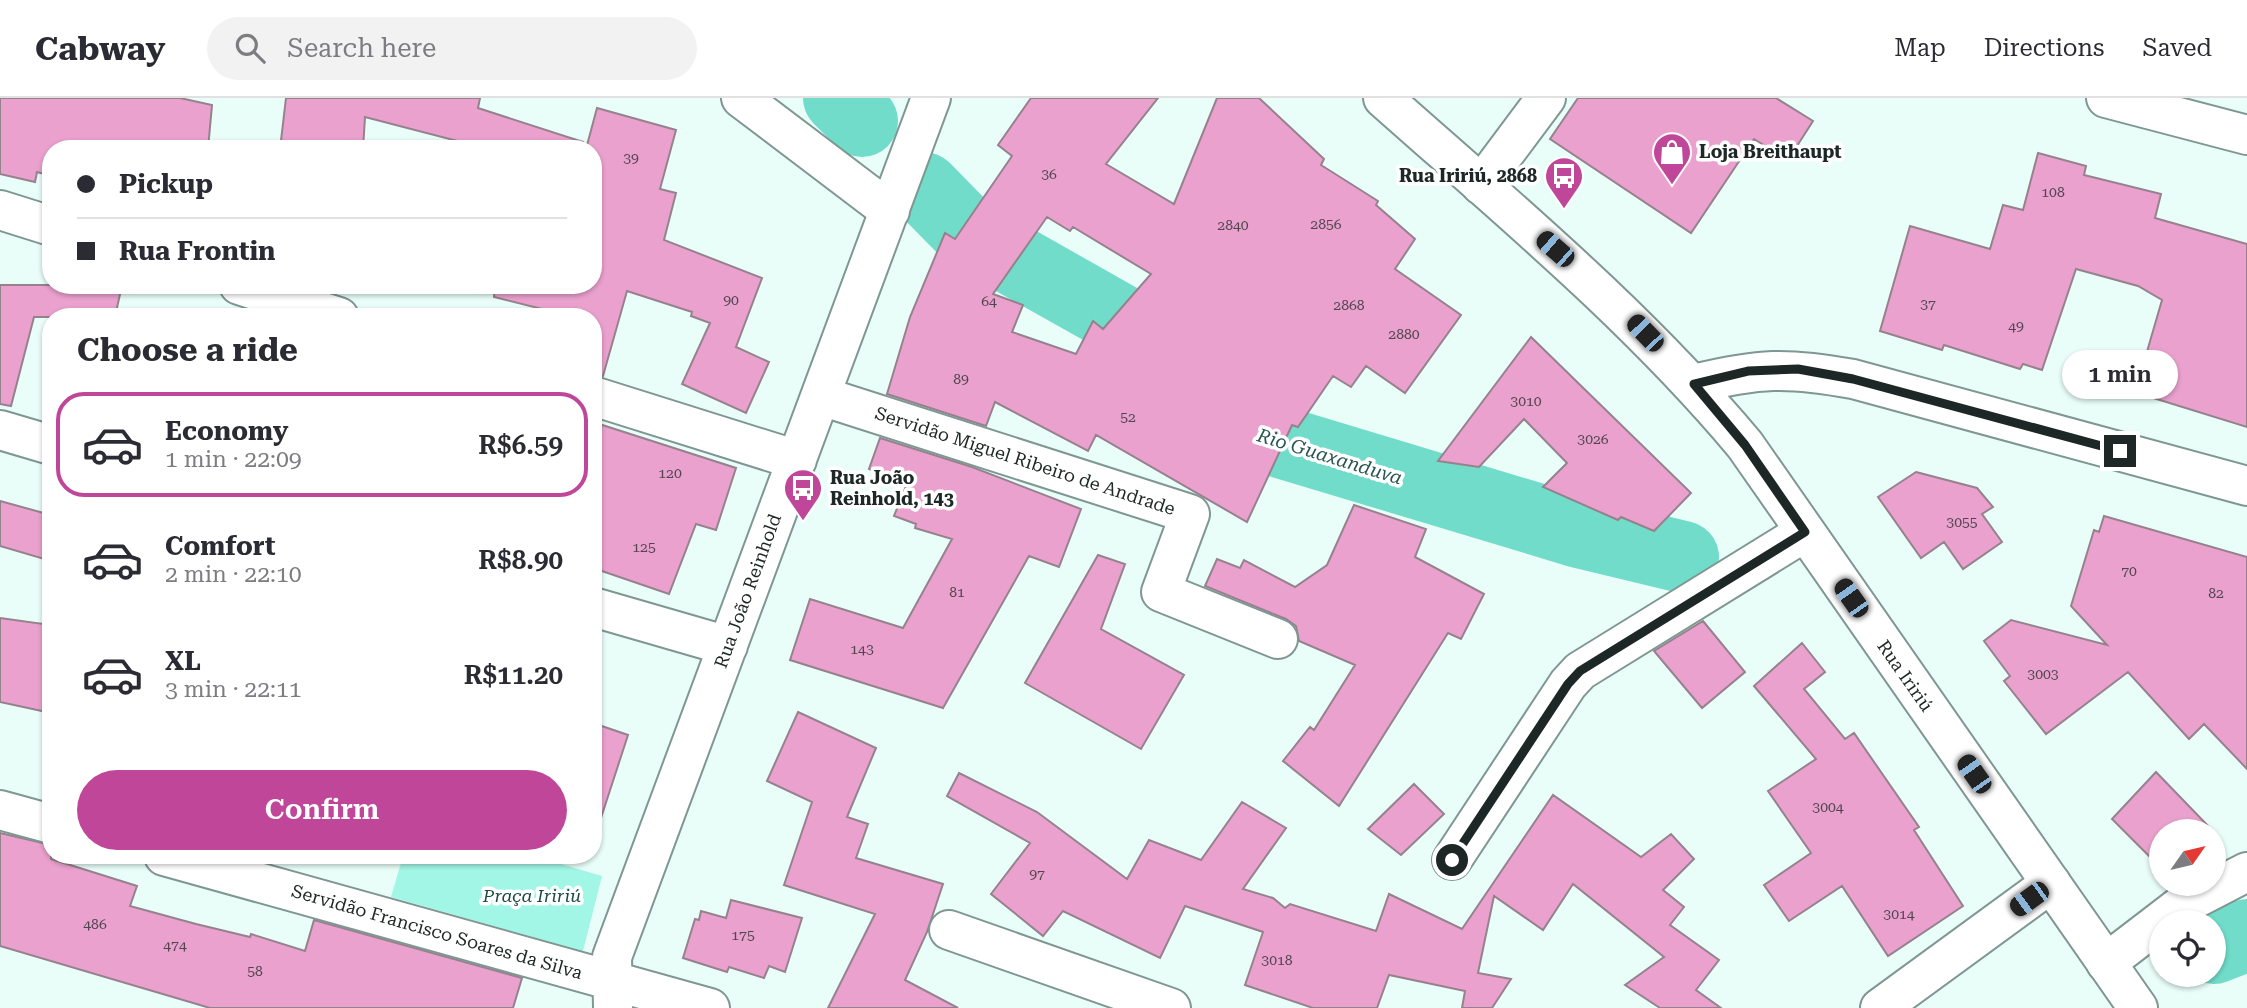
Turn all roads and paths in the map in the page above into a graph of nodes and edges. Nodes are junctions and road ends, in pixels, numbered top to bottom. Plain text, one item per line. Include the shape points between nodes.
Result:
1 (741, 98) edge
2 (931, 98) edge
3 (1383, 98) edge
4 (1546, 98) edge
5 (2106, 98) edge
6 (2247, 135) edge
7 (1481, 185) junction
8 (895, 195) junction
9 (0, 211) edge
10 (42, 223) edge
11 (267, 294) edge
12 (311, 308) edge
13 (1694, 384) junction
14 (821, 396) junction
15 (602, 399) edge
16 (0, 430) edge
17 (42, 442) edge
18 (797, 460) junction
19 (2247, 486) edge
20 (1805, 532) junction
21 (602, 610) edge
22 (1278, 639) dead end
23 (727, 646) junction
24 (0, 810) edge
25 (42, 822) edge
26 (1452, 860) dead end
27 (189, 864) edge
28 (2247, 872) edge
29 (2050, 883) junction
30 (949, 930) dead end
31 (2106, 962) junction
32 (612, 994) edge
33 (710, 1008) edge
34 (1171, 1008) edge
35 (1880, 1008) edge
36 (2138, 1008) edge

1 - 8 street
2 - 8 street, Rua João Reinhold
3 - 7 street, Rua Iririú
4 - 7 street
5 - 6 street
7 - 13 street, Rua Iririú via 1628,316
8 - 14 street, Rua João Reinhold
9 - 10 street
11 - 12 street
13 - 19 street via 1748,371 1798,369 1842,377
13 - 20 street, Rua Iririú via 1745,445
14 - 18 street, Rua João Reinhold
14 - 22 street, Servidão Miguel Ribeiro de Andrade via 1190,514 1161,592
15 - 18 street
16 - 17 street
18 - 23 street, Rua João Reinhold
20 - 26 street via 1580,671
20 - 29 street, Rua Iririú
21 - 23 street
23 - 32 street, Rua João Reinhold via 612,957
24 - 25 street
27 - 32 street, Servidão Francisco Soares da Silva
28 - 31 street via 2179,907
29 - 31 street, Rua Iririú
29 - 35 street
30 - 34 street
31 - 36 street, Rua Iririú
32 - 33 street, Servidão Francisco Soares da Silva

